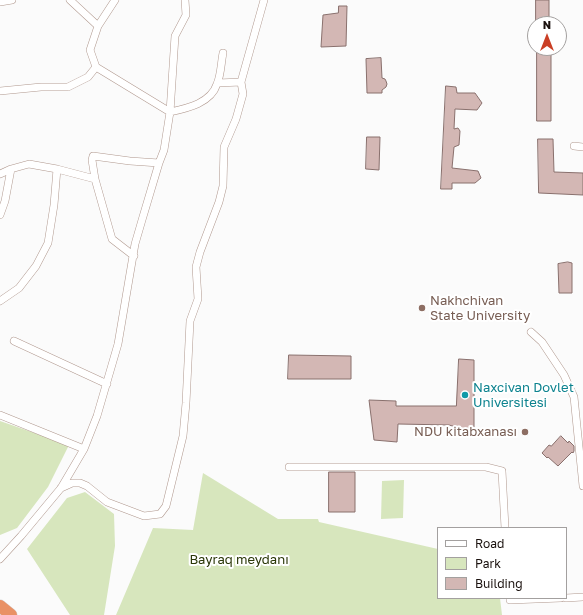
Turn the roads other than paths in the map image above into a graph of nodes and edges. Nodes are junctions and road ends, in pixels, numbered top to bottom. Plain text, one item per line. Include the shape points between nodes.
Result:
1 (12, 0) edge
2 (70, 0) edge
3 (115, 0) edge
4 (185, 0) edge
5 (264, 0) edge
6 (0, 2) edge
7 (98, 26) junction
8 (223, 53) dead end
9 (96, 67) junction
10 (241, 82) junction
11 (218, 83) junction
12 (0, 91) edge
13 (170, 112) junction
14 (574, 146) dead end
15 (583, 147) edge
16 (160, 163) junction
17 (11, 169) junction
18 (57, 169) junction
19 (0, 174) edge
20 (96, 179) junction
21 (0, 215) edge
22 (134, 256) junction
23 (0, 301) edge
24 (531, 332) dead end
25 (14, 341) dead end
26 (106, 384) junction
27 (0, 415) edge
28 (84, 449) junction
29 (289, 467) dead end
30 (583, 486) edge
31 (61, 488) junction
32 (506, 527) edge
33 (0, 559) edge
34 (583, 597) edge
35 (567, 598) edge
36 (510, 599) edge
37 (536, 599) edge
38 (0, 606) edge
39 (11, 615) edge

1 - 6 street
2 - 7 street
3 - 7 street
4 - 13 street via 186,15 175,36
5 - 10 street
7 - 9 street via 90,50
8 - 11 street
9 - 12 street via 88,77 68,87
9 - 13 street
10 - 11 street
10 - 31 street via 243,94 224,147 223,186 196,267 198,299 190,321 183,436 166,506 160,514 144,516 107,502 80,482
11 - 13 street via 212,94 194,106
13 - 16 street
14 - 15 street
16 - 20 street via 93,156
16 - 22 street via 135,244
17 - 18 street via 29,164
17 - 19 street
17 - 21 street
18 - 20 street
18 - 23 street via 48,243 36,266 19,288
20 - 22 street via 112,239
22 - 26 street via 118,344
24 - 30 street via 542,342 564,375 574,398
25 - 26 street
26 - 28 street
27 - 28 street
28 - 31 street
29 - 32 street via 486,467 502,471
31 - 33 street
34 - 35 street
36 - 37 street
38 - 39 highway

